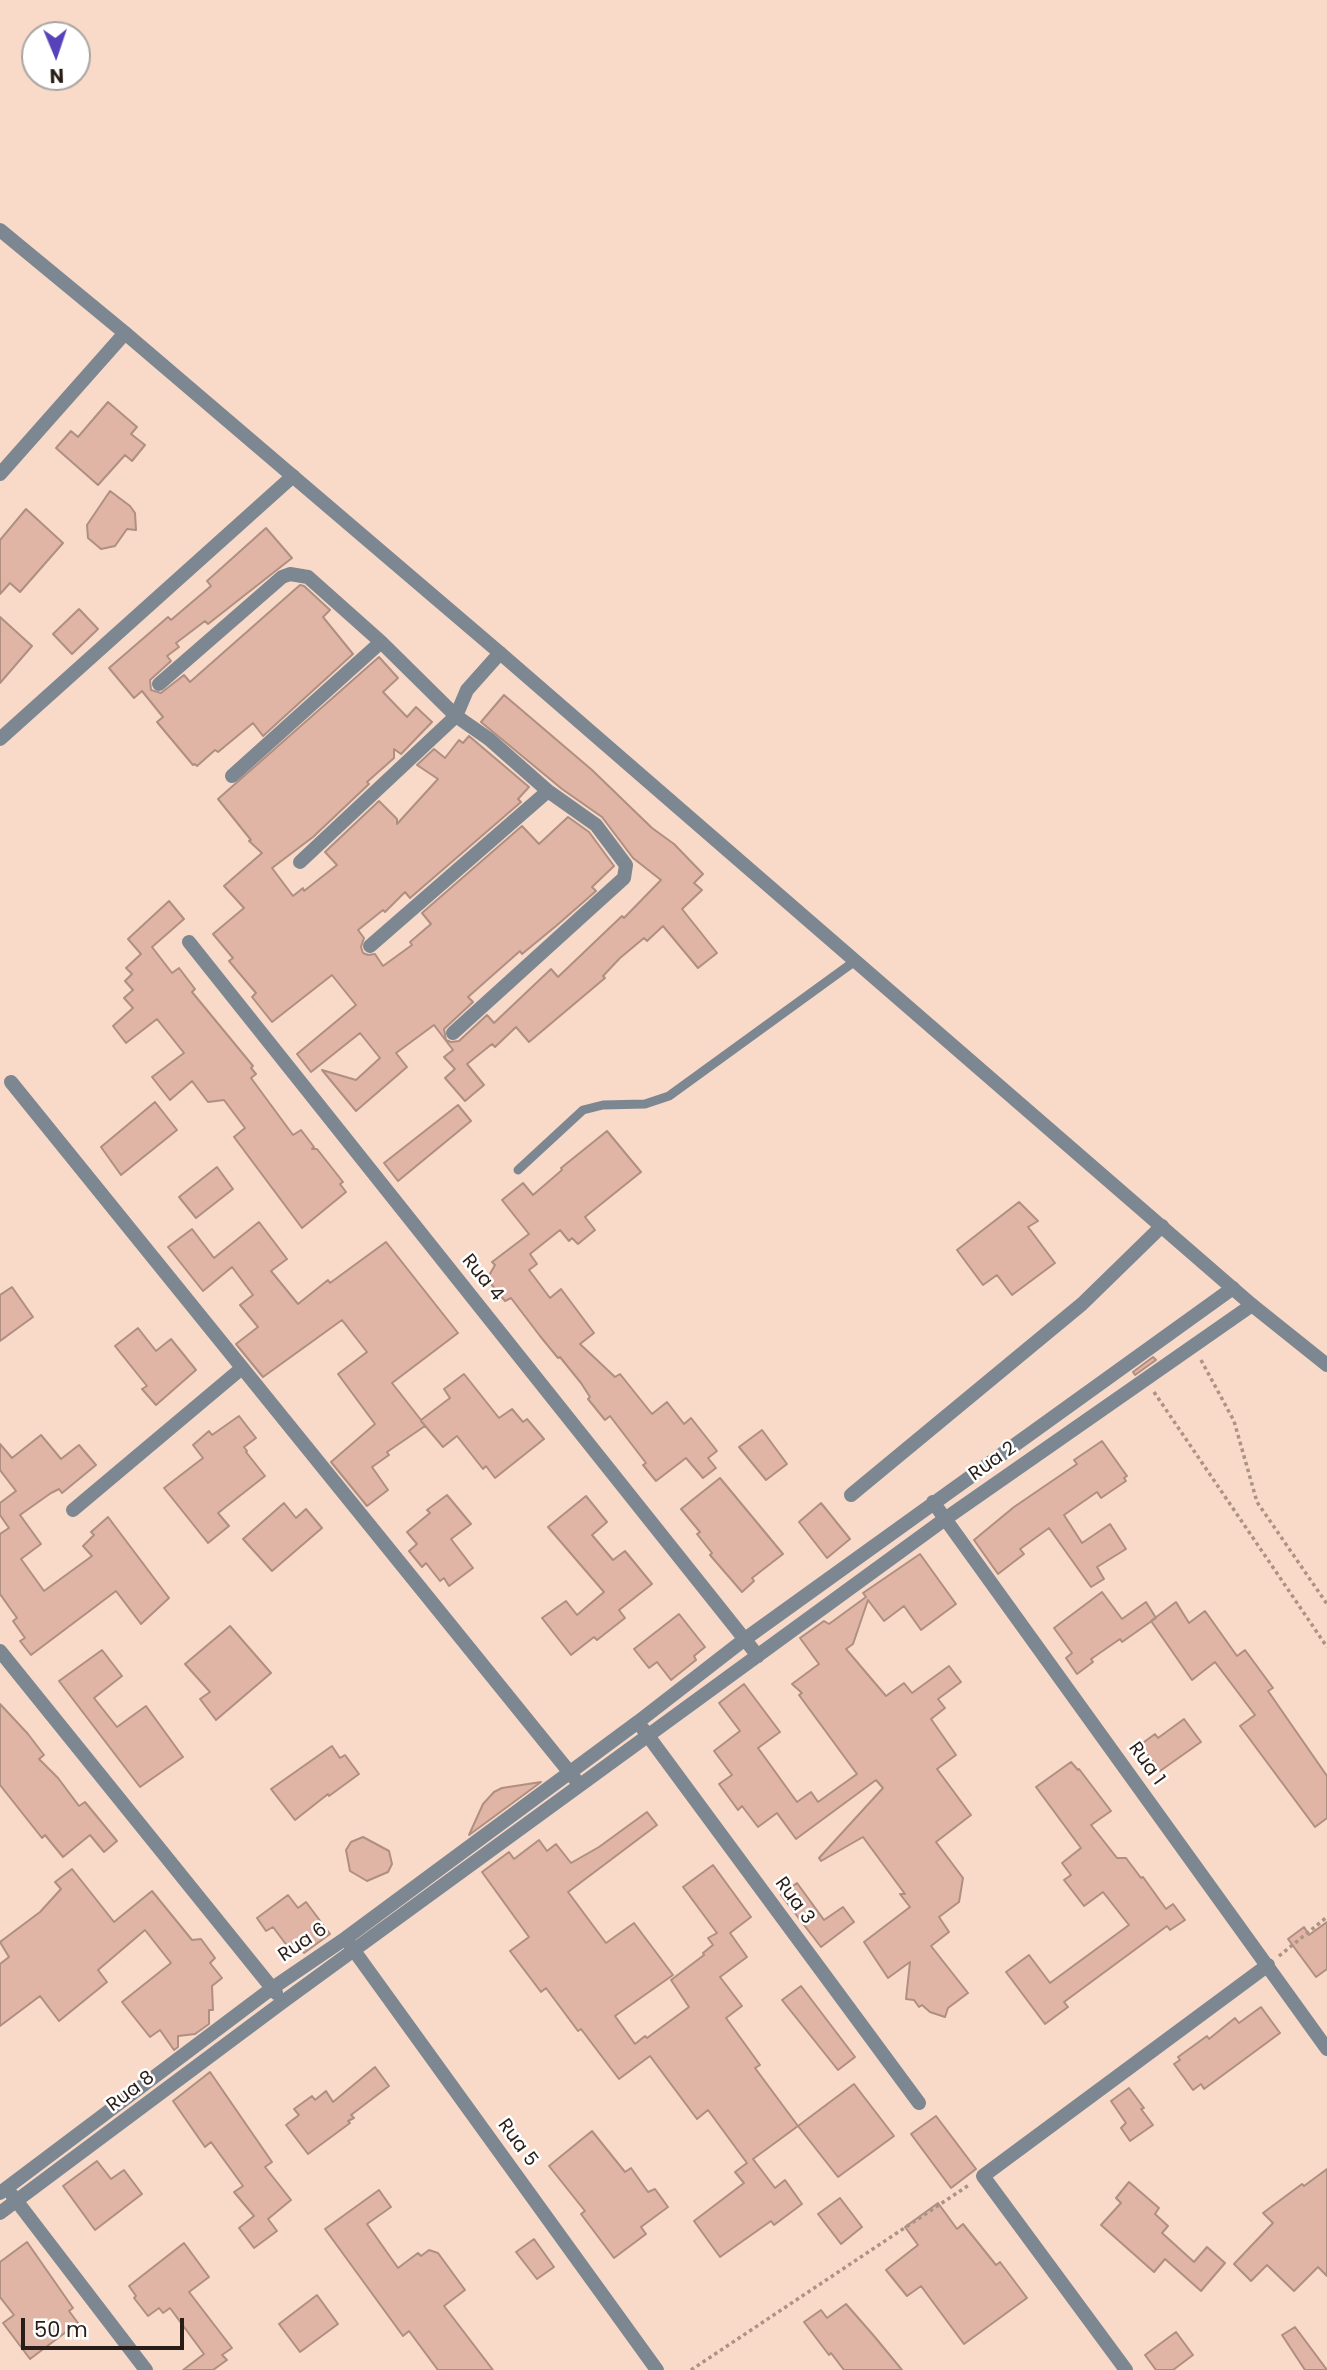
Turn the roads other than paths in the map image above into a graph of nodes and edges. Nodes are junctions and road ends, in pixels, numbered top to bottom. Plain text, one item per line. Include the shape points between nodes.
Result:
1 (0, 230) edge
2 (125, 333) junction
3 (0, 474) edge
4 (293, 476) junction
5 (381, 642) junction
6 (500, 653) junction
7 (159, 684) dead end
8 (456, 716) junction
9 (0, 739) edge
10 (232, 776) dead end
11 (548, 790) junction
12 (300, 862) dead end
13 (189, 942) dead end
14 (370, 946) dead end
15 (855, 961) junction
16 (453, 1033) dead end
17 (10, 1082) dead end
18 (518, 1170) dead end
19 (1162, 1226) junction
20 (1233, 1288) junction
21 (1252, 1305) junction
22 (1327, 1365) edge
23 (242, 1368) junction
24 (1091, 1390) junction
25 (1104, 1408) junction
26 (851, 1495) dead end
27 (933, 1502) junction
28 (73, 1510) dead end
29 (945, 1519) junction
30 (845, 1565) junction
31 (856, 1584) junction
32 (745, 1639) junction
33 (0, 1651) edge
34 (758, 1656) junction
35 (685, 1685) junction
36 (695, 1701) junction
37 (638, 1722) junction
38 (648, 1735) junction
39 (570, 1772) junction
40 (580, 1785) junction
41 (346, 1938) junction
42 (355, 1951) junction
43 (1268, 1965) junction
44 (271, 1989) junction
45 (284, 2001) junction
46 (1327, 2049) edge
47 (919, 2103) dead end
48 (3, 2191) edge
49 (16, 2201) junction
50 (0, 2213) edge
51 (146, 2370) edge
52 (657, 2370) edge
53 (1126, 2370) edge

1 - 2 street
2 - 3 street
2 - 4 street
4 - 6 street
4 - 9 street
5 - 7 street via 308,577 290,574 269,587
5 - 8 street
5 - 10 street
6 - 8 street via 467,690
6 - 15 street
8 - 11 street
8 - 12 street
11 - 14 street
11 - 16 street via 596,825 626,865 624,878
13 - 32 street, Rua 4
15 - 18 lane via 669,1096 645,1104 583,1110
15 - 19 street
17 - 23 street
19 - 20 street
19 - 26 street via 1082,1304
20 - 21 street
20 - 24 street, Rua 2
21 - 22 street
21 - 25 street, Rua 2
23 - 28 street
23 - 39 street
24 - 25 street
24 - 27 street, Rua 2
25 - 29 street, Rua 2
27 - 29 street, Rua 1
27 - 30 street, Rua 2
29 - 31 street, Rua 2
29 - 43 street, Rua 1
30 - 31 street
30 - 32 street, Rua 2
31 - 34 street, Rua 2
32 - 34 street, Rua 4
32 - 35 street
33 - 44 street, Rua 6
34 - 36 street
35 - 36 street
35 - 37 street
36 - 38 street
37 - 38 street, Rua 3
37 - 39 street, Rua 6
38 - 40 street, Rua 6
38 - 47 street, Rua 3
39 - 40 street
39 - 41 street, Rua 6
40 - 42 street, Rua 6
41 - 42 street, Rua 5
41 - 44 street, Rua 6
42 - 45 street, Rua 6
42 - 52 street, Rua 5
43 - 46 street, Rua 1
43 - 53 street via 983,2176
44 - 45 street
44 - 48 street, Rua 8
45 - 49 street, Rua 8
48 - 49 street
49 - 50 street, Rua 8
49 - 51 street

